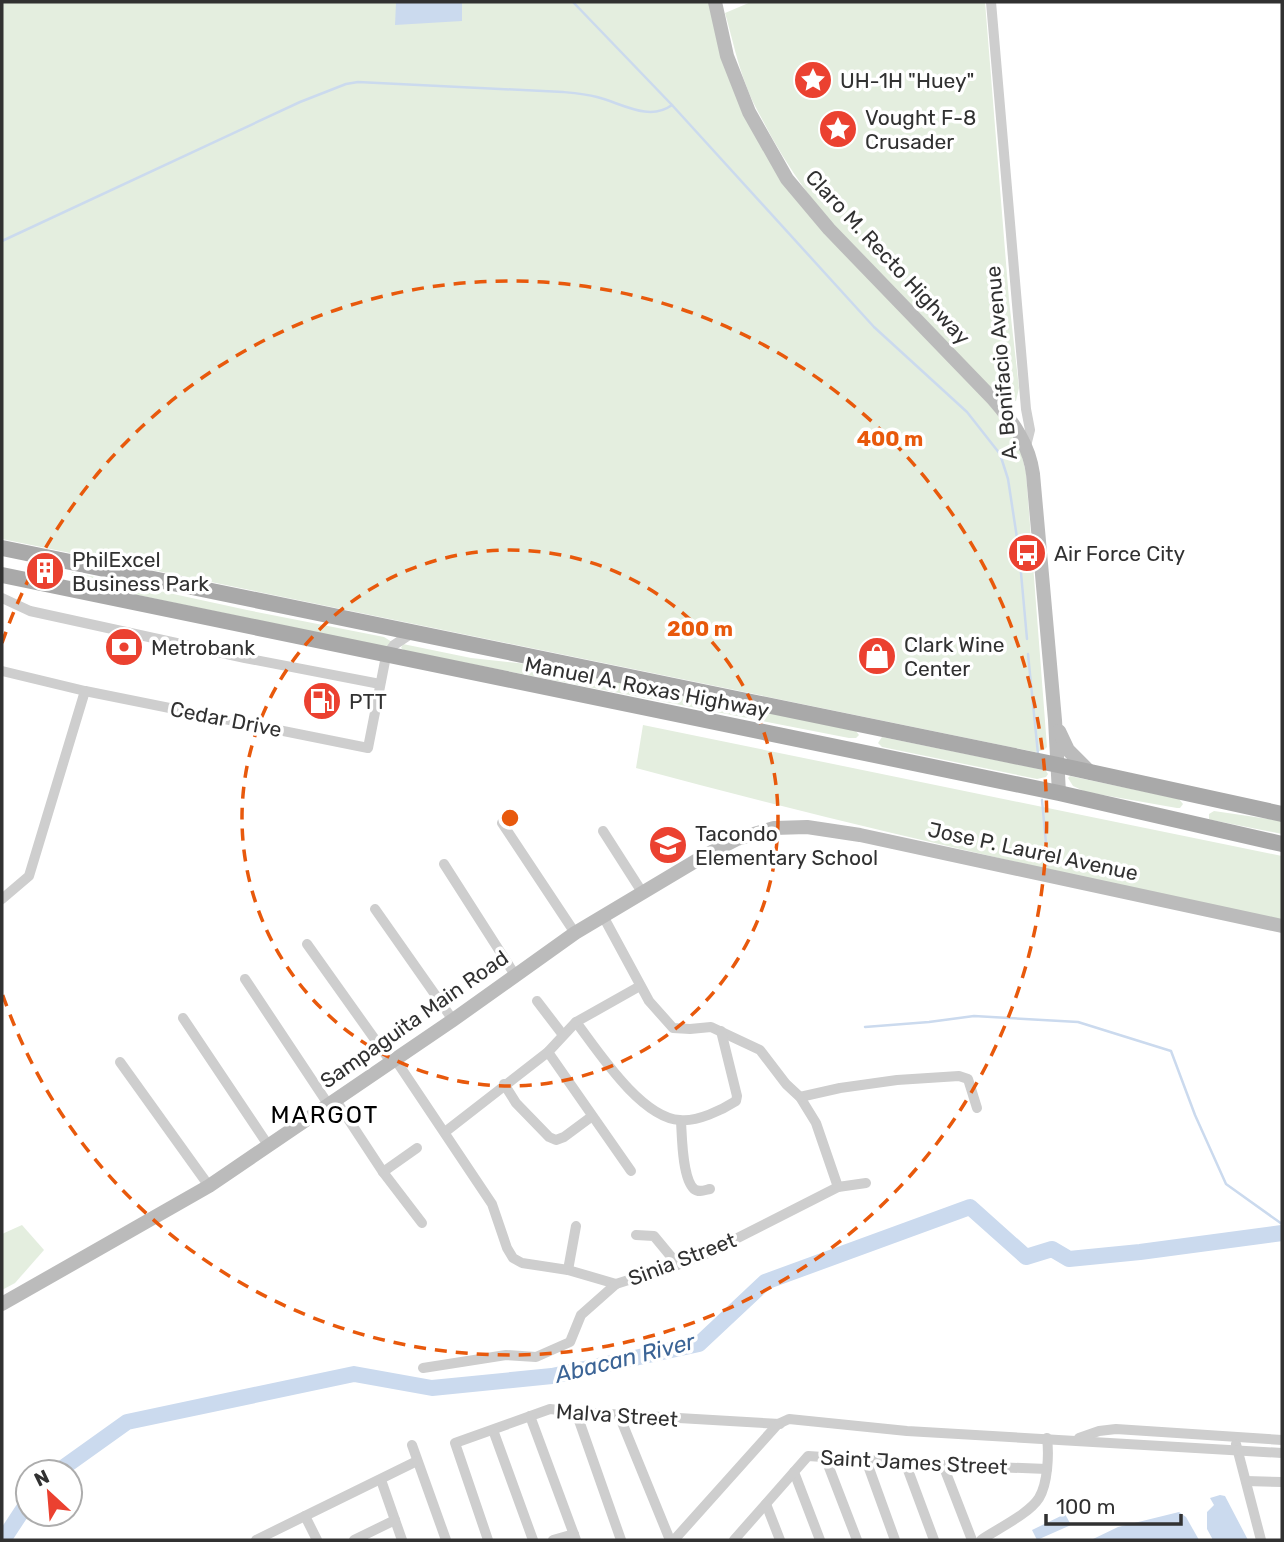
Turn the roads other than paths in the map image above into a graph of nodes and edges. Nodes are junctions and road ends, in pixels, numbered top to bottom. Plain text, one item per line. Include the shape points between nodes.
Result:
1 (715, 2) edge
2 (991, 2) edge
3 (1026, 446) junction
4 (2, 548) edge
5 (2, 575) edge
6 (2, 598) edge
7 (412, 633) junction
8 (386, 656) junction
9 (2, 671) edge
10 (380, 684) junction
11 (85, 691) junction
12 (1055, 720) junction
13 (866, 726) junction
14 (862, 752) junction
15 (1058, 765) junction
16 (1092, 774) junction
17 (1059, 793) junction
18 (1196, 796) junction
19 (1282, 814) edge
20 (502, 823) dead end
21 (1191, 824) junction
22 (774, 828) joint
23 (603, 831) dead end
24 (1282, 844) edge
25 (444, 864) dead end
26 (642, 892) junction
27 (2, 899) edge
28 (374, 909) dead end
29 (603, 916) junction
30 (1282, 926) edge
31 (575, 933) junction
32 (307, 944) dead end
33 (515, 975) junction
34 (245, 979) dead end
35 (640, 986) junction
36 (537, 1001) dead end
37 (183, 1018) dead end
38 (453, 1020) junction
39 (576, 1022) junction
40 (720, 1031) junction
41 (563, 1035) junction
42 (548, 1052) junction
43 (393, 1061) junction
44 (120, 1062) dead end
45 (504, 1084) junction
46 (800, 1097) junction
47 (331, 1102) junction
48 (977, 1108) dead end
49 (591, 1117) junction
50 (681, 1121) junction
51 (445, 1132) junction
52 (268, 1145) junction
53 (417, 1148) dead end
54 (631, 1171) dead end
55 (383, 1172) junction
56 (866, 1183) dead end
57 (209, 1186) junction
58 (838, 1187) junction
59 (710, 1189) dead end
60 (422, 1223) dead end
61 (576, 1226) dead end
62 (636, 1235) dead end
63 (678, 1265) junction
64 (568, 1270) junction
65 (616, 1284) junction
66 (2, 1304) edge
67 (423, 1368) dead end
68 (576, 1412) junction
69 (619, 1415) junction
70 (530, 1416) junction
71 (784, 1423) junction
72 (492, 1430) junction
73 (1234, 1437) junction
74 (1046, 1438) junction
75 (1076, 1439) junction
76 (1282, 1440) edge
77 (412, 1445) dead end
78 (1237, 1450) junction
79 (1282, 1453) edge
80 (825, 1457) junction
81 (866, 1460) junction
82 (417, 1461) junction
83 (905, 1462) junction
84 (943, 1465) junction
85 (1047, 1469) junction
86 (794, 1472) junction
87 (381, 1480) junction
88 (1246, 1481) junction
89 (1282, 1482) edge
90 (766, 1504) junction
91 (305, 1516) junction
92 (395, 1520) junction
93 (575, 1537) edge
94 (738, 1539) edge
95 (257, 1540) edge
96 (317, 1540) edge
97 (354, 1540) edge
98 (402, 1540) edge
99 (446, 1540) edge
100 (488, 1540) edge
101 (533, 1540) edge
102 (553, 1540) edge
103 (621, 1540) edge
104 (672, 1540) edge
105 (682, 1540) edge
106 (780, 1540) edge
107 (820, 1540) edge
108 (857, 1540) edge
109 (895, 1540) edge
110 (934, 1540) edge
111 (971, 1540) edge
112 (981, 1540) edge
113 (1261, 1540) edge

1 - 3 street, Claro M. Recto Highway via 727,56 749,112 787,179 838,240 993,399
2 - 3 street, A. Bonifacio Avenue via 1030,430
3 - 12 street, A. Bonifacio Avenue via 1033,474
4 - 7 main road, Manuel A. Roxas Highway
5 - 8 main road, Manuel A. Roxas Highway
6 - 10 street via 30,611
7 - 8 street
7 - 13 main road, Manuel A. Roxas Highway
8 - 10 street
8 - 14 main road, Manuel A. Roxas Highway
9 - 11 street, Cedar Drive
10 - 11 street, Cedar Drive via 368,748
11 - 27 street via 29,876
12 - 15 street, A. Bonifacio Avenue
12 - 16 street, A. Bonifacio Avenue via 1068,750
13 - 14 main road
13 - 15 main road, Manuel A. Roxas Highway
14 - 17 main road, Manuel A. Roxas Highway
15 - 16 main road, Manuel A. Roxas Highway
15 - 17 street, A. Bonifacio Avenue
16 - 18 main road, Manuel A. Roxas Highway
17 - 21 main road, Manuel A. Roxas Highway
18 - 19 main road, Manuel A. Roxas Highway
18 - 21 main road
20 - 31 street
21 - 24 main road, Manuel A. Roxas Highway
22 - 26 street, Sampaguita Main Road via 737,839
22 - 30 street, Jose P. Laurel Avenue via 807,827 860,835
23 - 26 street
25 - 33 street
26 - 29 street, Sampaguita Main Road
28 - 38 street
29 - 31 street, Sampaguita Main Road
29 - 35 street
31 - 33 street, Sampaguita Main Road
32 - 43 street, Sinia Street
33 - 38 street, Sampaguita Main Road
34 - 47 street
35 - 39 street
35 - 40 street via 673,1028
36 - 41 street
37 - 52 street
38 - 43 street, Sampaguita Main Road
39 - 41 street
39 - 50 street via 628,1089 645,1105
40 - 46 street via 760,1050
40 - 50 street via 736,1101
41 - 42 street
42 - 45 street
42 - 49 street
43 - 47 street, Sampaguita Main Road
43 - 51 street, Sinia Street
44 - 57 street
45 - 49 street via 516,1104 556,1140
45 - 51 street
46 - 48 street via 839,1087 959,1076 968,1079
46 - 58 street via 816,1123
47 - 52 street, Sampaguita Main Road
47 - 55 street
49 - 54 street
50 - 59 street via 691,1184 701,1192
51 - 64 street, Sinia Street via 492,1204 513,1258 522,1264
52 - 57 street, Sampaguita Main Road
53 - 55 street
55 - 60 street
56 - 58 street, Sinia Street
57 - 66 street, Sampaguita Main Road
58 - 63 street, Sinia Street
61 - 64 street
62 - 63 street via 654,1236
63 - 65 street, Sinia Street
64 - 65 street, Sinia Street
65 - 67 street via 581,1315 570,1342 559,1348 536,1357 506,1355
68 - 69 street, Malva Street
68 - 70 street, Malva Street via 550,1409
68 - 103 street
69 - 71 street, Malva Street
69 - 104 street
70 - 72 street, Malva Street
70 - 93 street
71 - 74 street, Malva Street
71 - 104 street
71 - 105 street
72 - 100 street, Malva Street via 455,1443
72 - 101 street
73 - 75 street via 1108,1429
73 - 76 street
73 - 78 street
74 - 75 street, Malva Street
74 - 85 street
75 - 78 street, Malva Street
77 - 82 street
78 - 79 street, Malva Street
78 - 88 street
80 - 81 street, Saint James Street
80 - 86 street, Saint James Street via 807,1456
80 - 108 street
81 - 83 street, Saint James Street
81 - 109 street
82 - 87 street
82 - 99 street
83 - 84 street, Saint James Street
83 - 110 street
84 - 85 street, Saint James Street
84 - 111 street
85 - 112 street via 1040,1497
86 - 90 street, Saint James Street
86 - 107 street
87 - 91 street
87 - 92 street
88 - 89 street
88 - 113 street
90 - 94 street, Saint James Street
90 - 106 street
91 - 95 street
91 - 96 street
92 - 97 street
92 - 98 street
93 - 102 street

